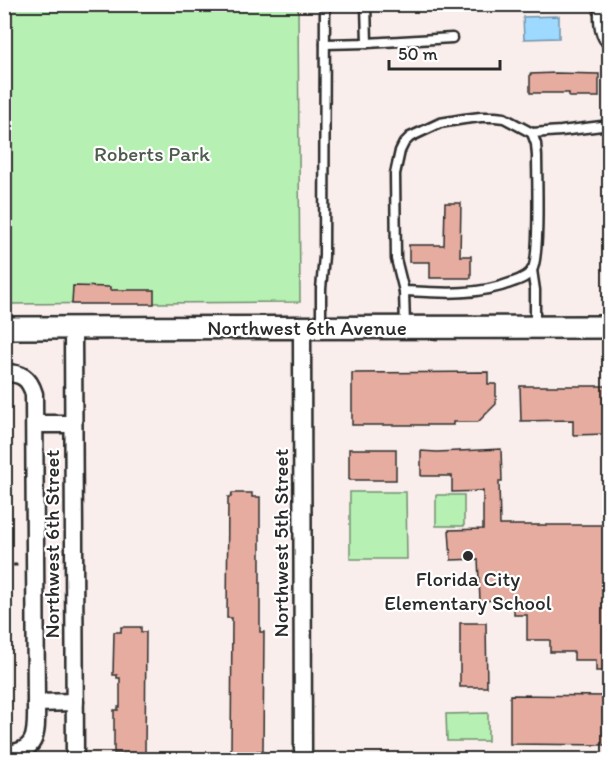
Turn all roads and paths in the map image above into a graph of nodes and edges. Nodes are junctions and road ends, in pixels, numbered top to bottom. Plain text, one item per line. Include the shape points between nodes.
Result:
1 (325, 4) edge
2 (366, 4) edge
3 (599, 4) edge
4 (452, 38) dead end
5 (325, 44) junction
6 (367, 44) junction
7 (609, 45) edge
8 (609, 125) edge
9 (532, 133) junction
10 (532, 270) junction
11 (404, 291) junction
12 (312, 327) junction
13 (405, 327) junction
14 (535, 327) junction
15 (609, 327) edge
16 (4, 328) edge
17 (73, 328) junction
18 (4, 373) edge
19 (35, 424) junction
20 (73, 424) junction
21 (4, 565) edge
22 (28, 565) dead end
23 (75, 702) junction
24 (36, 703) junction
25 (4, 754) edge
26 (75, 759) edge
27 (303, 759) edge

1 - 5 lane
2 - 6 lane
3 - 7 lane via 601,34
4 - 6 lane
5 - 6 lane
5 - 12 lane via 324,256
8 - 9 lane
9 - 10 lane via 537,156
9 - 11 lane via 504,118 472,118 440,123 404,143 395,183 396,259
10 - 11 lane via 510,283 480,291
10 - 14 lane
11 - 13 lane
12 - 13 street, Northwest 6th Avenue
12 - 17 street, Northwest 6th Avenue
12 - 27 street, Northwest 5th Street
13 - 14 street, Northwest 6th Avenue
14 - 15 street, Northwest 6th Avenue
16 - 17 street, Northwest 6th Avenue
17 - 20 street, Northwest 6th Street
18 - 19 street via 18,374 30,382
19 - 20 street
19 - 24 street
20 - 23 street, Northwest 6th Street
21 - 22 path
23 - 24 street
23 - 26 street, Northwest 6th Street
24 - 25 street via 35,734 30,745 21,752

